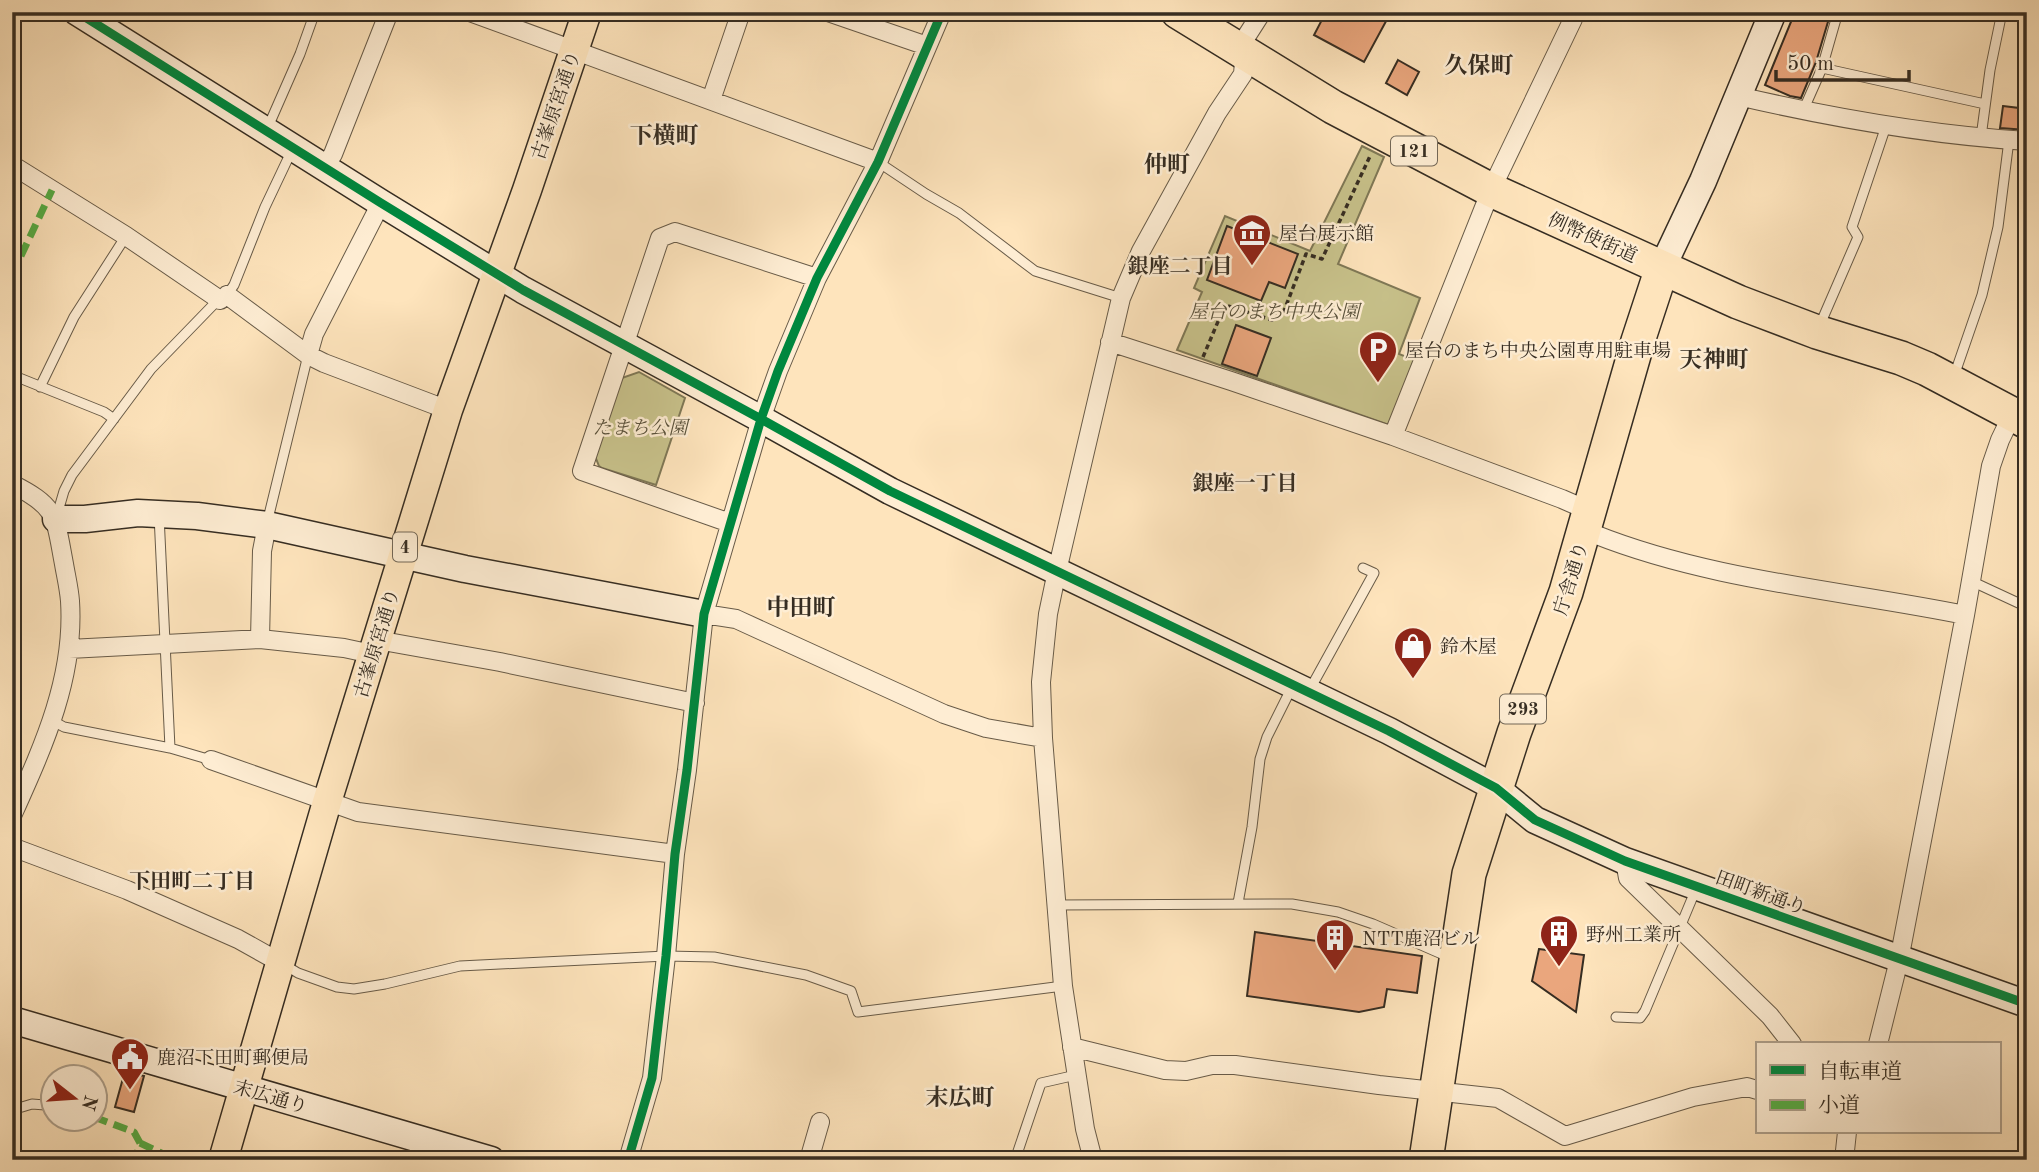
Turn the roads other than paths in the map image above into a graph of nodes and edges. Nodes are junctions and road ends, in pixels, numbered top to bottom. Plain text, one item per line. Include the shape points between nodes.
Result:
1 (77, 12) edge
2 (315, 12) edge
3 (389, 12) edge
4 (470, 12) edge
5 (587, 12) edge
6 (741, 12) edge
7 (828, 12) edge
8 (942, 12) edge
9 (1178, 12) edge
10 (1262, 12) edge
11 (1570, 12) edge
12 (1773, 12) edge
13 (1838, 12) edge
14 (2002, 12) edge
15 (927, 47) junction
16 (574, 49) junction
17 (1244, 54) junction
18 (1822, 68) junction
19 (1738, 96) junction
20 (711, 100) junction
21 (1985, 104) junction
22 (1803, 111) junction
23 (1886, 126) junction
24 (266, 131) junction
25 (1981, 137) junction
26 (2018, 141) edge
27 (293, 148) junction
28 (878, 162) junction
29 (12, 165) edge
30 (325, 167) junction
31 (1491, 190) junction
32 (381, 203) junction
33 (126, 236) junction
34 (1662, 268) junction
35 (496, 275) junction
36 (817, 278) junction
37 (223, 298) junction
38 (1121, 298) junction
39 (1817, 332) junction
40 (1110, 342) junction
41 (624, 344) junction
42 (308, 355) junction
43 (12, 375) edge
44 (1952, 382) junction
45 (40, 387) junction
46 (448, 410) junction
47 (114, 419) junction
48 (761, 419) junction
49 (2019, 419) edge
50 (1393, 436) junction
51 (12, 484) edge
52 (159, 513) junction
53 (56, 519) junction
54 (1587, 520) junction
55 (730, 523) junction
56 (267, 525) junction
57 (402, 556) junction
58 (1363, 568) dead end
59 (1057, 571) junction
60 (1971, 581) junction
61 (2027, 607) edge
62 (704, 614) junction
63 (1965, 615) junction
64 (260, 639) junction
65 (164, 644) junction
66 (374, 647) junction
67 (69, 649) junction
68 (1301, 688) junction
69 (695, 703) junction
70 (53, 721) junction
71 (1043, 738) junction
72 (170, 748) junction
73 (211, 760) joint
74 (1496, 788) junction
75 (327, 802) junction
76 (12, 816) edge
77 (12, 847) edge
78 (675, 854) junction
79 (1625, 861) junction
80 (1697, 888) junction
81 (1238, 903) junction
82 (1056, 905) junction
83 (1680, 927) junction
84 (666, 956) junction
85 (1456, 960) junction
86 (1899, 960) junction
87 (281, 963) junction
88 (1063, 986) junction
89 (2027, 1004) edge
90 (1616, 1017) dead end
91 (12, 1020) edge
92 (1790, 1042) edge
93 (1878, 1042) edge
94 (1072, 1047) junction
95 (1076, 1075) junction
96 (244, 1088) junction
97 (1756, 1090) edge
98 (1437, 1091) junction
99 (38, 1104) edge
100 (12, 1110) edge
101 (820, 1122) dead end
102 (1847, 1134) edge
103 (1845, 1158) edge
104 (223, 1160) edge
105 (491, 1160) edge
106 (628, 1160) edge
107 (809, 1160) edge
108 (1015, 1160) edge
109 (1093, 1160) edge
110 (1426, 1160) edge

1 - 24 street, 田町新通り
2 - 24 lane
3 - 30 street
4 - 16 street
5 - 16 main road, 古峯原宮通り / 4
6 - 20 street
7 - 15 street
8 - 15 street
9 - 17 highway, 例幣使街道 / 121
10 - 17 street via 1246,37
11 - 31 street via 1573,19
12 - 19 street, 庁舎通り
13 - 18 lane
14 - 21 lane
15 - 28 street
16 - 20 street
16 - 35 main road, 古峯原宮通り / 4
17 - 31 highway, 例幣使街道 / 121 via 1381,134
17 - 38 street via 1242,74 1141,251
18 - 21 lane
18 - 22 lane
19 - 22 street
19 - 34 street, 庁舎通り
20 - 28 street
21 - 25 lane
22 - 23 street
23 - 25 street
23 - 39 lane via 1852,227 1858,237
24 - 27 street, 田町新通り
25 - 26 street
26 - 44 lane via 1982,295
27 - 30 street, 田町新通り
27 - 37 lane via 234,285
28 - 36 street
28 - 38 lane via 958,213 1035,271
29 - 33 street
30 - 32 street, 田町新通り
31 - 34 highway, 例幣使街道 / 121
31 - 50 street
32 - 35 street, 田町新通り
32 - 42 street via 314,334
33 - 37 street
33 - 45 lane via 75,317
34 - 39 highway, 例幣使街道 / 121
34 - 54 highway, 庁舎通り / 293
35 - 41 street, 田町新通り
35 - 46 main road, 古峯原宮通り / 4
36 - 41 street via 675,232 660,238
36 - 48 street
37 - 42 street
37 - 47 lane via 151,369
38 - 40 street
39 - 44 highway, 例幣使街道 / 121 via 1901,358
40 - 50 street
40 - 59 street
41 - 48 street, 田町新通り
41 - 55 street via 582,471
42 - 46 street
42 - 56 lane
43 - 45 lane
44 - 49 highway, 例幣使街道 / 121
45 - 47 lane
46 - 57 main road, 古峯原宮通り / 4
47 - 53 lane via 72,475
48 - 55 street
48 - 59 street, 田町新通り via 890,491
49 - 60 street via 2000,440 1991,466
50 - 54 street via 1562,499 1578,506
51 - 53 street via 36,496
52 - 53 street
52 - 56 street
52 - 65 lane
53 - 67 street via 70,600
54 - 63 street via 1594,534 1685,563
54 - 74 highway, 庁舎通り / 293
55 - 62 street
56 - 57 street
56 - 64 street
57 - 62 street
57 - 66 main road, 古峯原宮通り / 4
58 - 68 lane via 1374,573
59 - 68 street, 田町新通り
59 - 71 street via 1041,682
60 - 61 lane
60 - 63 street
62 - 69 street
62 - 71 street via 736,619 944,714 986,728
63 - 86 street
64 - 65 street
64 - 66 street
65 - 67 street
65 - 72 lane
66 - 69 street via 500,662
66 - 75 main road, 古峯原宮通り / 4
67 - 70 street
68 - 74 street, 田町新通り
68 - 81 lane via 1267,737 1260,759
69 - 78 street
70 - 72 lane
70 - 76 street
71 - 82 street
72 - 73 lane
73 - 75 street
74 - 79 street, 田町新通り via 1535,820
74 - 85 highway, 庁舎通り / 293 via 1469,874
75 - 78 street via 358,812
75 - 87 main road, 古峯原宮通り / 4
77 - 87 street via 127,890
78 - 84 street
79 - 80 street, 田町新通り
79 - 83 street via 1628,878
80 - 83 lane
80 - 86 street, 田町新通り
81 - 82 lane
81 - 85 lane via 1292,904 1338,912
82 - 88 street
83 - 90 lane via 1640,1018
83 - 92 street
84 - 87 lane via 460,966 354,989 337,987
84 - 88 lane via 714,957 806,975 851,991 858,1012
84 - 106 street via 652,1078
85 - 98 highway, 庁舎通り / 293
86 - 89 street, 田町新通り
86 - 93 street
87 - 96 main road, 古峯原宮通り / 4
88 - 94 street
91 - 96 street, 末広通り
94 - 95 street
94 - 98 street via 1165,1070 1235,1065
95 - 108 lane via 1041,1083
95 - 109 street
96 - 104 main road, 古峯原宮通り / 4
96 - 105 street, 末広通り
97 - 98 street via 1747,1087 1693,1097 1565,1136 1498,1098
98 - 110 highway, 庁舎通り / 293
99 - 100 lane
101 - 107 street
102 - 103 street

